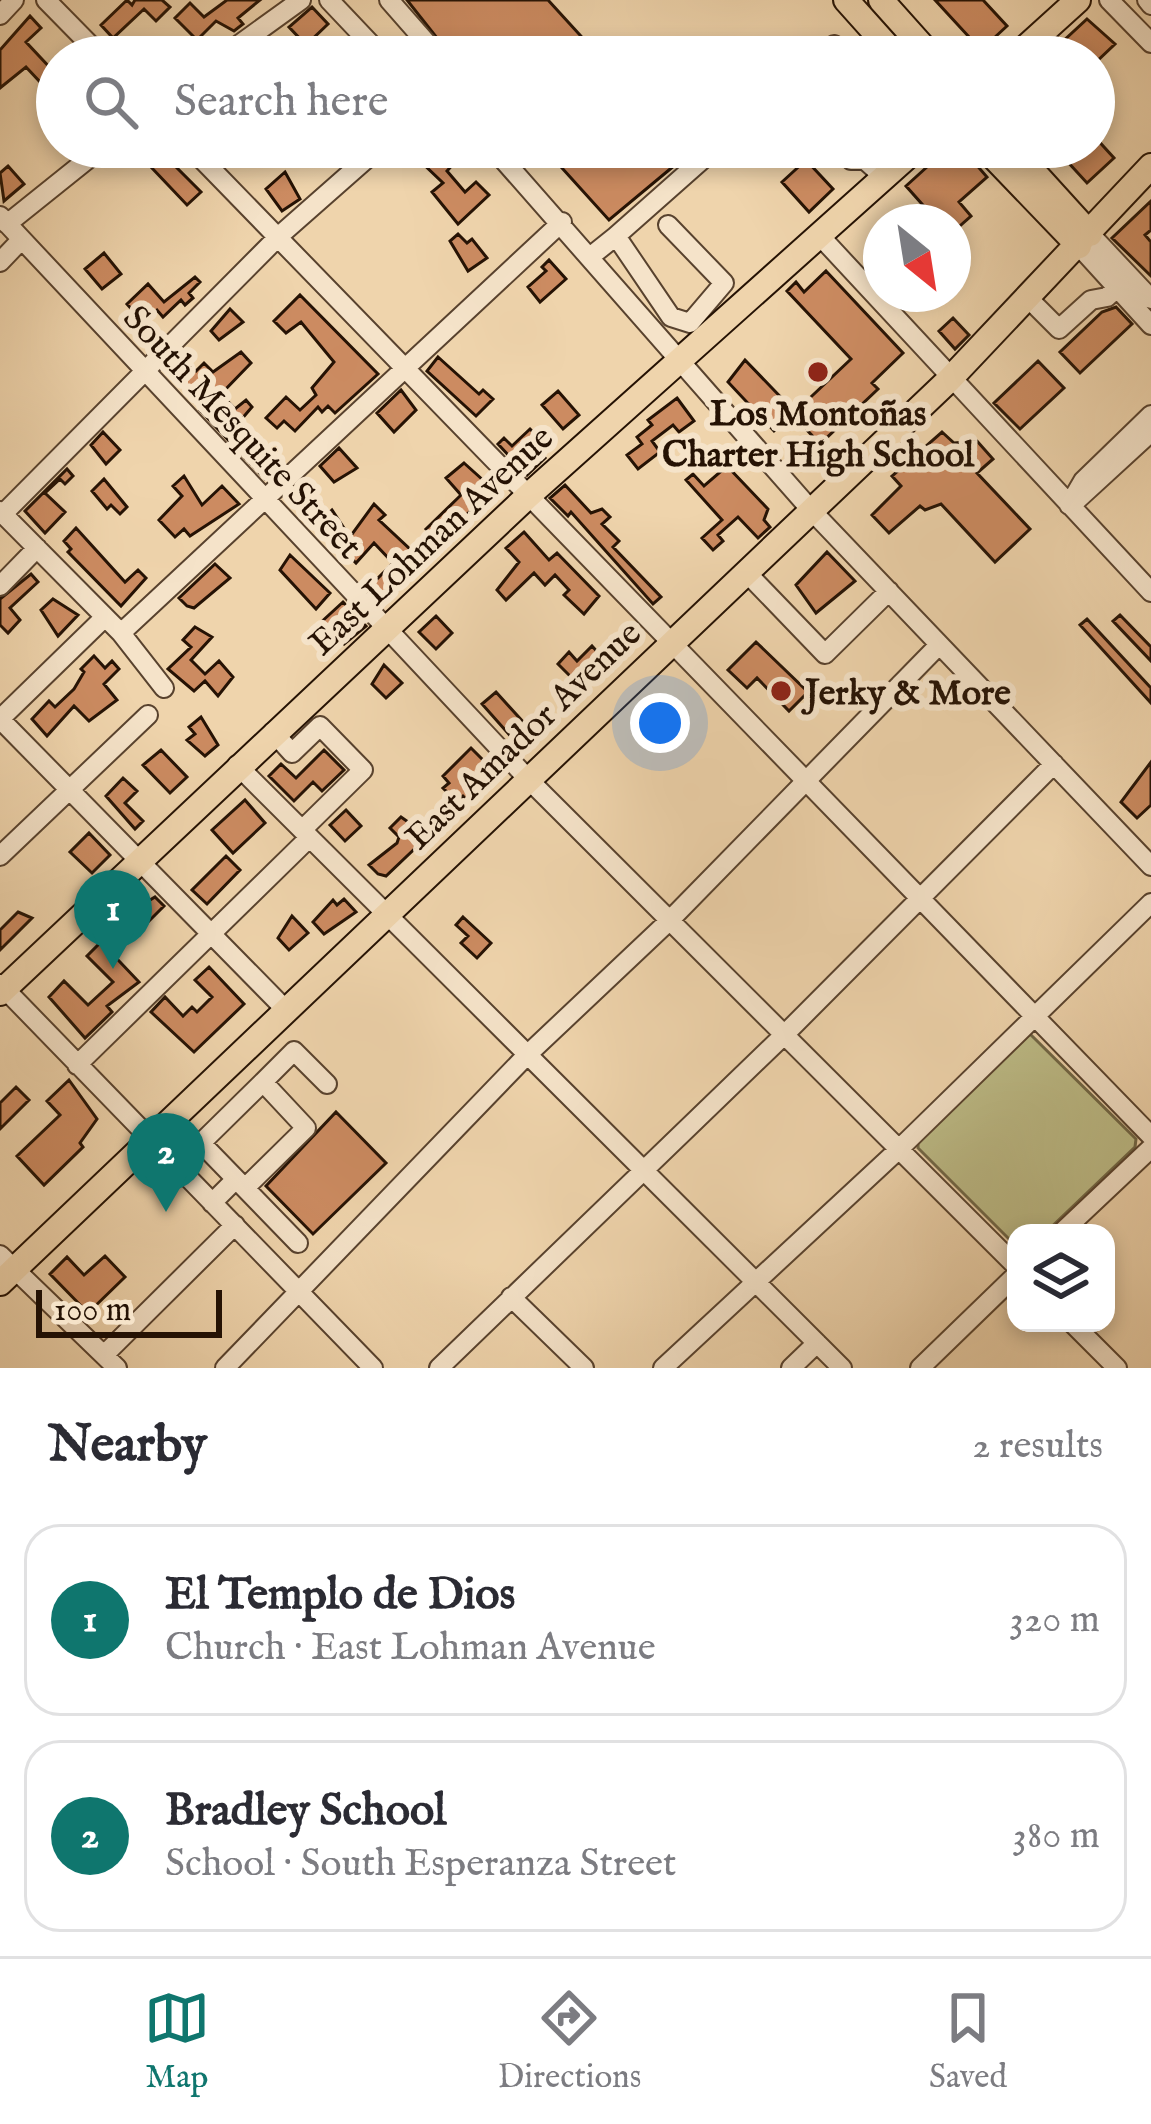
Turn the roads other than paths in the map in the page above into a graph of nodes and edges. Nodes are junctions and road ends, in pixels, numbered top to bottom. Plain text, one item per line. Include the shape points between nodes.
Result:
1 (46, 0) edge
2 (302, 0) edge
3 (329, 0) edge
4 (389, 0) edge
5 (846, 0) edge
6 (881, 0) edge
7 (1078, 0) edge
8 (1109, 0) edge
9 (81, 36) edge
10 (251, 36) edge
11 (363, 36) edge
12 (421, 36) edge
13 (878, 36) edge
14 (916, 36) edge
15 (1037, 36) edge
16 (1151, 43) edge
17 (1151, 166) edge
18 (78, 168) edge
19 (211, 168) edge
20 (356, 168) edge
21 (512, 168) edge
22 (695, 168) edge
23 (874, 168) edge
24 (894, 168) edge
25 (1007, 168) edge
26 (1027, 168) edge
27 (884, 177) junction
28 (658, 215) junction
29 (562, 222) junction
30 (9, 227) edge
31 (279, 236) junction
32 (616, 236) junction
33 (820, 236) junction
34 (1084, 240) junction
35 (591, 256) junction
36 (0, 262) edge
37 (1117, 288) junction
38 (1028, 298) junction
39 (1151, 299) edge
40 (1151, 325) edge
41 (679, 360) junction
42 (405, 369) junction
43 (144, 374) junction
44 (949, 380) junction
45 (1151, 415) edge
46 (1151, 433) edge
47 (528, 496) junction
48 (265, 500) junction
49 (1069, 505) junction
50 (811, 510) junction
51 (2, 512) edge
52 (37, 548) junction
53 (746, 572) junction
54 (0, 586) edge
55 (889, 592) junction
56 (1151, 592) edge
57 (105, 616) junction
58 (387, 630) junction
59 (122, 633) junction
60 (669, 644) junction
61 (939, 645) junction
62 (164, 688) dead end
63 (148, 715) dead end
64 (0, 719) edge
65 (273, 732) junction
66 (1054, 764) junction
67 (237, 765) junction
68 (529, 779) junction
69 (806, 779) junction
70 (70, 788) junction
71 (306, 834) junction
72 (0, 856) edge
73 (141, 858) junction
74 (1151, 866) edge
75 (921, 897) junction
76 (1151, 903) edge
77 (385, 913) junction
78 (669, 922) junction
79 (210, 934) junction
80 (1, 989) edge
81 (285, 1009) junction
82 (1034, 1016) junction
83 (783, 1036) junction
84 (526, 1055) junction
85 (77, 1065) junction
86 (263, 1082) junction
87 (327, 1084) dead end
88 (1151, 1136) edge
89 (149, 1141) junction
90 (1151, 1148) edge
91 (897, 1151) junction
92 (643, 1167) junction
93 (240, 1184) junction
94 (212, 1203) junction
95 (1070, 1224) edge
96 (235, 1225) junction
97 (298, 1243) dead end
98 (1007, 1262) edge
99 (5, 1269) edge
100 (756, 1280) junction
101 (1007, 1280) edge
102 (298, 1288) junction
103 (511, 1297) junction
104 (1081, 1332) edge
105 (817, 1343) junction
106 (109, 1363) edge
107 (225, 1368) edge
108 (374, 1368) edge
109 (439, 1368) edge
110 (584, 1368) edge
111 (663, 1368) edge
112 (791, 1368) edge
113 (842, 1368) edge
114 (920, 1368) edge
115 (1117, 1368) edge

1 - 9 street
2 - 10 street
3 - 11 street
4 - 12 street
5 - 13 main road
6 - 14 main road
7 - 15 main road
8 - 16 street
17 - 34 main road, East Amador Avenue
18 - 30 street
19 - 31 street
20 - 31 street
21 - 29 street
22 - 28 street
23 - 27 street
24 - 27 main road, East Lohman Avenue
25 - 34 main road
26 - 34 main road
27 - 33 main road, East Lohman Avenue
28 - 32 street
28 - 32 street via 724,283 690,323 671,317
29 - 35 street
29 - 42 street
30 - 36 street
30 - 43 street, South Mesquite Street
31 - 42 street
31 - 43 street
32 - 35 street
33 - 41 main road, East Lohman Avenue
33 - 44 street
34 - 37 street
34 - 38 main road, East Amador Avenue
34 - 39 street
35 - 41 street
37 - 38 street via 1059,329
37 - 40 street
38 - 44 main road, East Amador Avenue
41 - 47 main road, East Lohman Avenue
41 - 50 street
42 - 47 street
42 - 48 street
43 - 48 street, South Mesquite Street
43 - 51 street
44 - 49 street
44 - 50 main road, East Amador Avenue
45 - 49 street
46 - 49 street
47 - 58 main road, East Lohman Avenue
47 - 60 street
48 - 58 street, South Mesquite Street
48 - 59 street
49 - 56 street
50 - 53 main road, East Amador Avenue
50 - 55 street
51 - 52 street
52 - 54 street
52 - 57 street
53 - 55 street via 825,654
53 - 60 main road, East Amador Avenue
55 - 61 street
57 - 59 street
57 - 64 street
58 - 65 main road, East Lohman Avenue
58 - 68 street, South Mesquite Street
59 - 62 street
60 - 68 main road, East Amador Avenue
60 - 69 street
61 - 66 street
61 - 69 street
63 - 70 street
64 - 70 street
65 - 67 main road, East Lohman Avenue
65 - 71 street via 292,753 320,726 363,770
66 - 74 street
66 - 75 street
67 - 71 street
67 - 73 main road, East Lohman Avenue
68 - 77 main road, East Amador Avenue
68 - 78 street, South Mesquite Street
69 - 75 street
69 - 78 street
70 - 72 street
70 - 73 street
71 - 77 street
71 - 79 street
73 - 79 street
73 - 80 main road, East Lohman Avenue
75 - 82 street
75 - 83 street
76 - 82 street
77 - 81 main road, East Amador Avenue
77 - 84 street
78 - 83 street, South Mesquite Street
78 - 84 street
79 - 81 street
79 - 85 street
80 - 85 street
81 - 89 main road, East Amador Avenue
82 - 88 street
82 - 91 street
83 - 91 street, South Mesquite Street
83 - 92 street
84 - 92 street
84 - 102 street
85 - 89 street
86 - 87 street via 294,1051
86 - 93 street via 201,1142
86 - 93 street via 306,1127
89 - 94 street
89 - 99 main road, East Amador Avenue
90 - 95 street
91 - 98 street, South Mesquite Street
91 - 100 street
92 - 100 street
92 - 103 street
93 - 94 street
93 - 97 street
94 - 96 street
96 - 102 street
96 - 106 street
99 - 106 street
100 - 105 street
100 - 111 street
101 - 114 street
102 - 107 street
102 - 108 street
103 - 109 street
103 - 110 street
104 - 115 street
105 - 112 street
105 - 113 street

